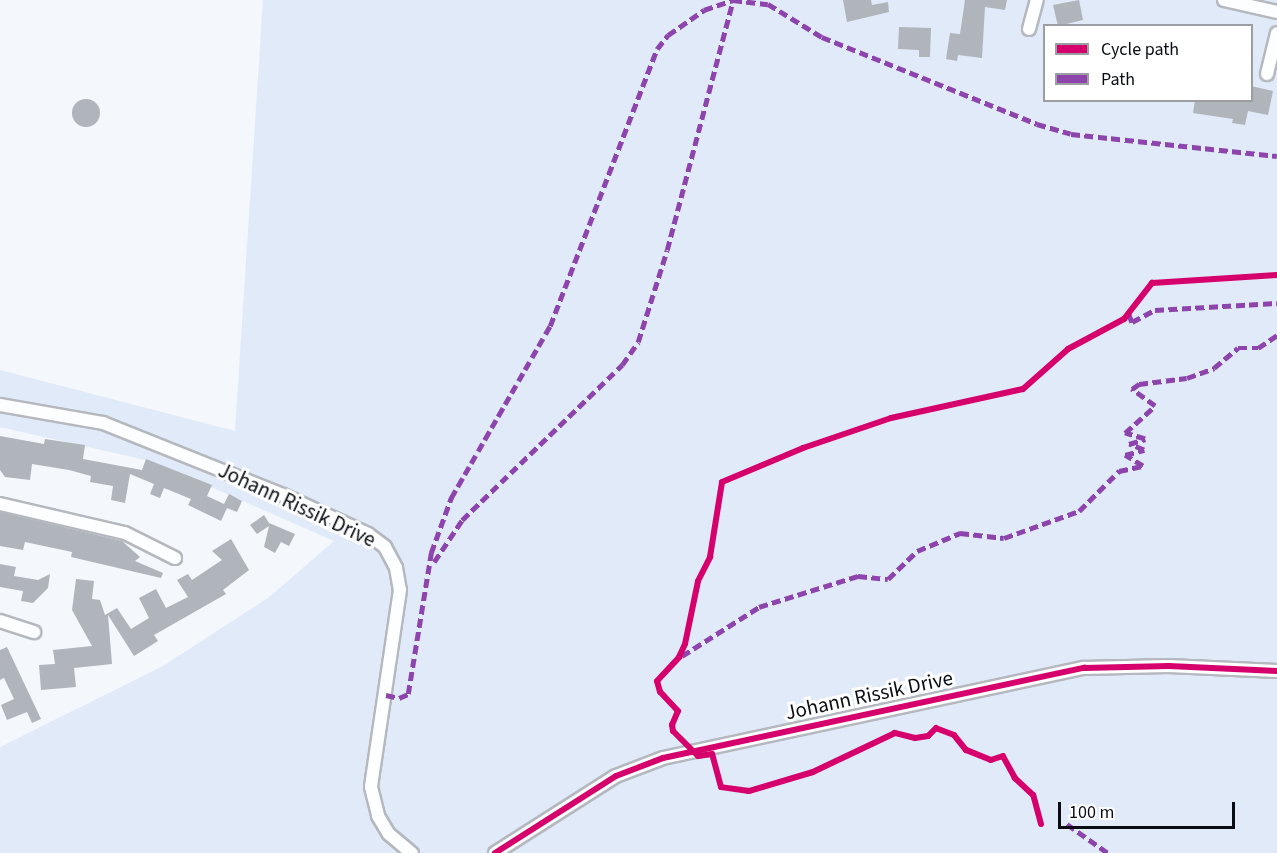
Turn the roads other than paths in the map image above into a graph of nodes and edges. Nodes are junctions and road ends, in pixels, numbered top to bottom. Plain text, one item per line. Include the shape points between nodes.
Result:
1 (1037, 0) edge
2 (1224, 0) edge
3 (1277, 12) edge
4 (1029, 29) dead end
5 (1277, 33) edge
6 (1267, 74) dead end
7 (0, 405) edge
8 (0, 504) edge
9 (175, 558) dead end
10 (0, 621) edge
11 (34, 632) dead end
12 (1277, 671) edge
13 (412, 853) edge
14 (495, 853) edge

1 - 4 street
2 - 3 street
5 - 6 street
7 - 13 street, Johann Rissik Drive via 114,427 350,525 391,553 400,590 398,624 371,787 383,825
8 - 9 street via 125,533
10 - 11 street
12 - 14 street, Johann Rissik Drive via 1169,666 1083,668 682,753 616,776

